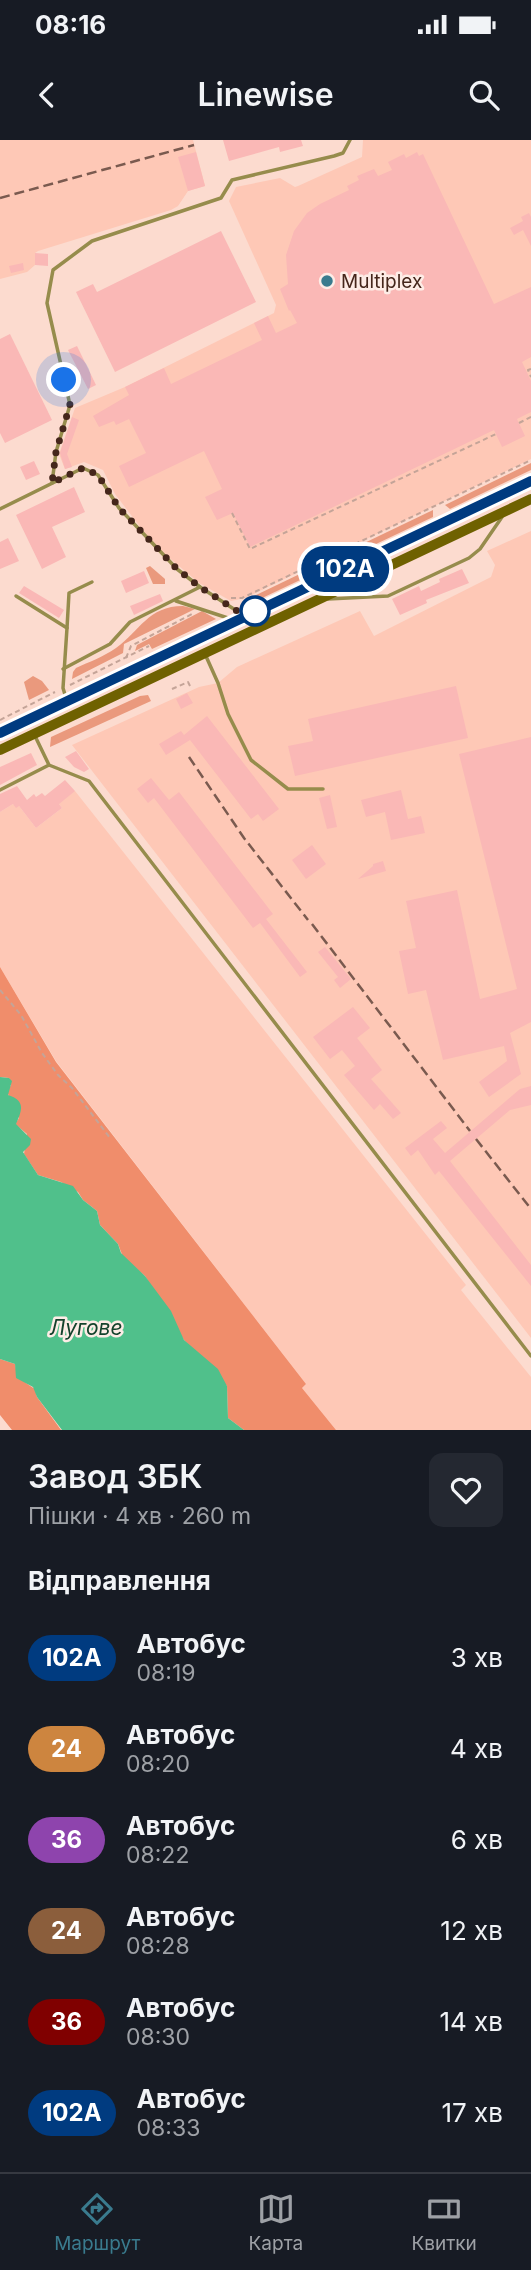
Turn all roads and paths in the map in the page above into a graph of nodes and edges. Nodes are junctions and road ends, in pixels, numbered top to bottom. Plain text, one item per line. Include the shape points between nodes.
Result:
1 (350, 140) edge
2 (531, 369) edge
3 (531, 377) edge
4 (531, 417) edge
5 (519, 423) dead end
6 (496, 434) dead end
7 (531, 460) edge
8 (531, 481) edge
9 (52, 483) junction
10 (531, 499) edge
11 (0, 509) edge
12 (508, 510) junction
13 (232, 513) dead end
14 (92, 582) dead end
15 (200, 587) junction
16 (16, 596) dead end
17 (220, 599) junction
18 (319, 600) junction
19 (176, 601) junction
20 (203, 608) junction
21 (240, 618) junction
22 (66, 628) junction
23 (149, 646) dead end
24 (133, 654) dead end
25 (205, 654) junction
26 (126, 658) dead end
27 (63, 669) junction
28 (190, 686) dead end
29 (173, 690) dead end
30 (67, 700) junction
31 (0, 733) edge
32 (34, 734) junction
33 (0, 750) edge
34 (49, 765) junction
35 (323, 789) dead end
36 (0, 790) edge
37 (0, 990) edge
38 (110, 1138) dead end
39 (531, 1356) edge

1 - 9 lane via 343,153 232,180 222,198 92,241 53,270 47,303 70,405
2 - 3 path
4 - 5 path
6 - 13 path via 250,550
7 - 17 path via 242,598
8 - 21 main road
9 - 11 lane
9 - 15 lane via 83,468 98,475 119,508
10 - 12 main road
12 - 18 main road
12 - 18 lane via 470,558 388,596
14 - 22 lane via 69,593
15 - 17 lane
15 - 19 lane
16 - 22 lane
17 - 21 lane
18 - 25 main road
19 - 20 lane
19 - 27 lane via 130,622 110,644
20 - 21 lane
20 - 26 path via 131,646
21 - 30 main road
22 - 27 lane
23 - 24 path
25 - 32 main road
25 - 35 lane via 251,760 288,789
27 - 30 lane
28 - 29 path via 188,682
30 - 31 main road
32 - 33 main road
32 - 34 lane
34 - 36 lane
34 - 39 lane via 89,781
37 - 38 path via 21,1014 58,1075

